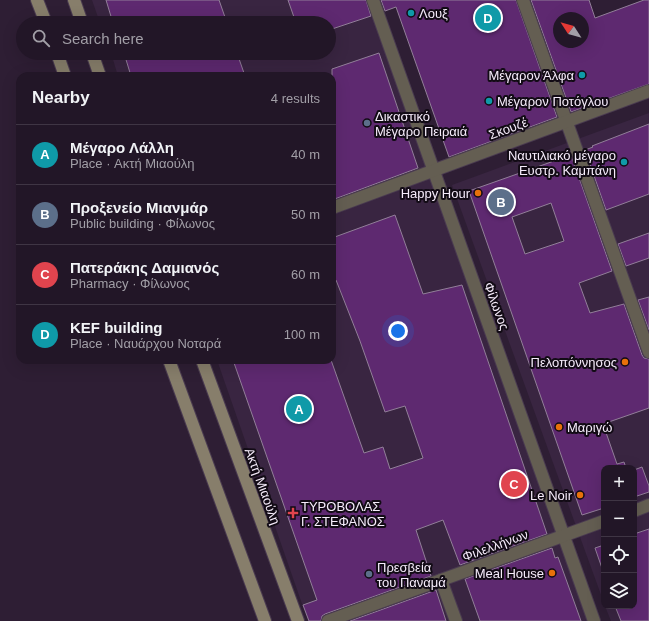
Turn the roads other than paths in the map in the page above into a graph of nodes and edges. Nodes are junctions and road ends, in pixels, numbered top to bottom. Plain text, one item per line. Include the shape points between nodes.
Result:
1 (37, 0) edge
2 (74, 0) edge
3 (373, 0) edge
4 (523, 0) edge
5 (43, 16) edge
6 (80, 16) edge
7 (59, 60) edge
8 (94, 60) edge
9 (64, 72) edge
10 (99, 72) edge
11 (649, 91) edge
12 (567, 121) junction
13 (434, 170) junction
14 (336, 207) edge
15 (649, 352) edge
16 (170, 364) edge
17 (203, 364) edge
18 (649, 505) edge
19 (637, 510) edge
20 (601, 522) edge
21 (564, 536) junction
22 (441, 580) junction
23 (264, 621) edge
24 (298, 621) edge
25 (328, 621) edge
26 (456, 621) edge
27 (594, 621) edge

1 - 5 main road
2 - 6 main road
3 - 13 street, Φίλωνος
4 - 12 street
7 - 9 main road
8 - 10 main road
11 - 12 street, Σκουζέ
12 - 13 street, Σκουζέ
12 - 15 street
13 - 14 street, Σκουζέ
13 - 21 street, Φίλωνος
16 - 23 main road
17 - 24 main road, Ακτή Μιαούλη
18 - 19 street
20 - 21 street, Φιλελλήνων
21 - 22 street, Φιλελλήνων
21 - 27 street, Φίλωνος
22 - 25 street, Φιλελλήνων
22 - 26 street

